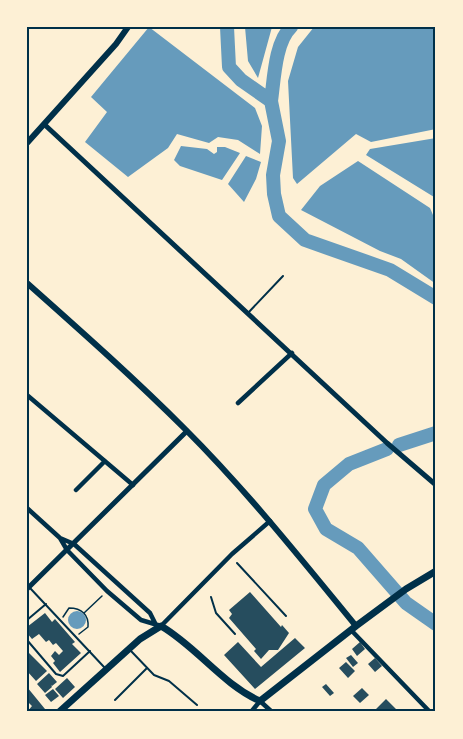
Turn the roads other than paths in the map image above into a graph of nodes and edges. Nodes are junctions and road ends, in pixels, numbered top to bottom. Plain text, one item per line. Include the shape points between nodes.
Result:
1 (128, 27) edge
2 (45, 124) junction
3 (27, 143) edge
4 (283, 276) dead end
5 (27, 283) edge
6 (248, 313) junction
7 (292, 353) junction
8 (27, 395) edge
9 (238, 403) dead end
10 (187, 430) junction
11 (105, 461) junction
12 (133, 485) junction
13 (436, 485) edge
14 (76, 490) dead end
15 (27, 508) edge
16 (270, 521) junction
17 (60, 538) junction
18 (74, 544) junction
19 (68, 550) junction
20 (237, 563) dead end
21 (436, 571) edge
22 (28, 588) edge
23 (211, 597) dead end
24 (46, 604) junction
25 (286, 616) dead end
26 (27, 620) edge
27 (158, 624) junction
28 (354, 628) junction
29 (235, 634) dead end
30 (27, 640) edge
31 (129, 649) junction
32 (90, 651) junction
33 (147, 667) junction
34 (106, 669) junction
35 (115, 700) dead end
36 (260, 701) junction
37 (198, 705) dead end
38 (59, 712) edge
39 (251, 712) edge
40 (272, 712) edge
41 (430, 712) edge

1 - 2 main road
2 - 3 main road
2 - 6 street
4 - 6 lane
5 - 10 main road
6 - 7 street
7 - 9 street
7 - 13 street
8 - 11 street
10 - 12 street
10 - 16 main road
11 - 12 street
11 - 14 street
12 - 18 street
15 - 17 street
16 - 27 street
16 - 28 main road
17 - 18 street
17 - 19 street
18 - 19 street
18 - 27 street
19 - 22 street
19 - 27 street via 141,620
20 - 25 lane
21 - 28 main road
22 - 24 lane
23 - 29 lane via 216,613
24 - 26 lane
24 - 32 lane
27 - 31 main road
27 - 36 main road via 244,694
28 - 36 main road
28 - 41 street
30 - 32 lane via 59,676
31 - 33 lane
31 - 34 main road
32 - 34 lane
33 - 35 lane
33 - 37 lane
34 - 38 main road
36 - 39 street
36 - 40 street

